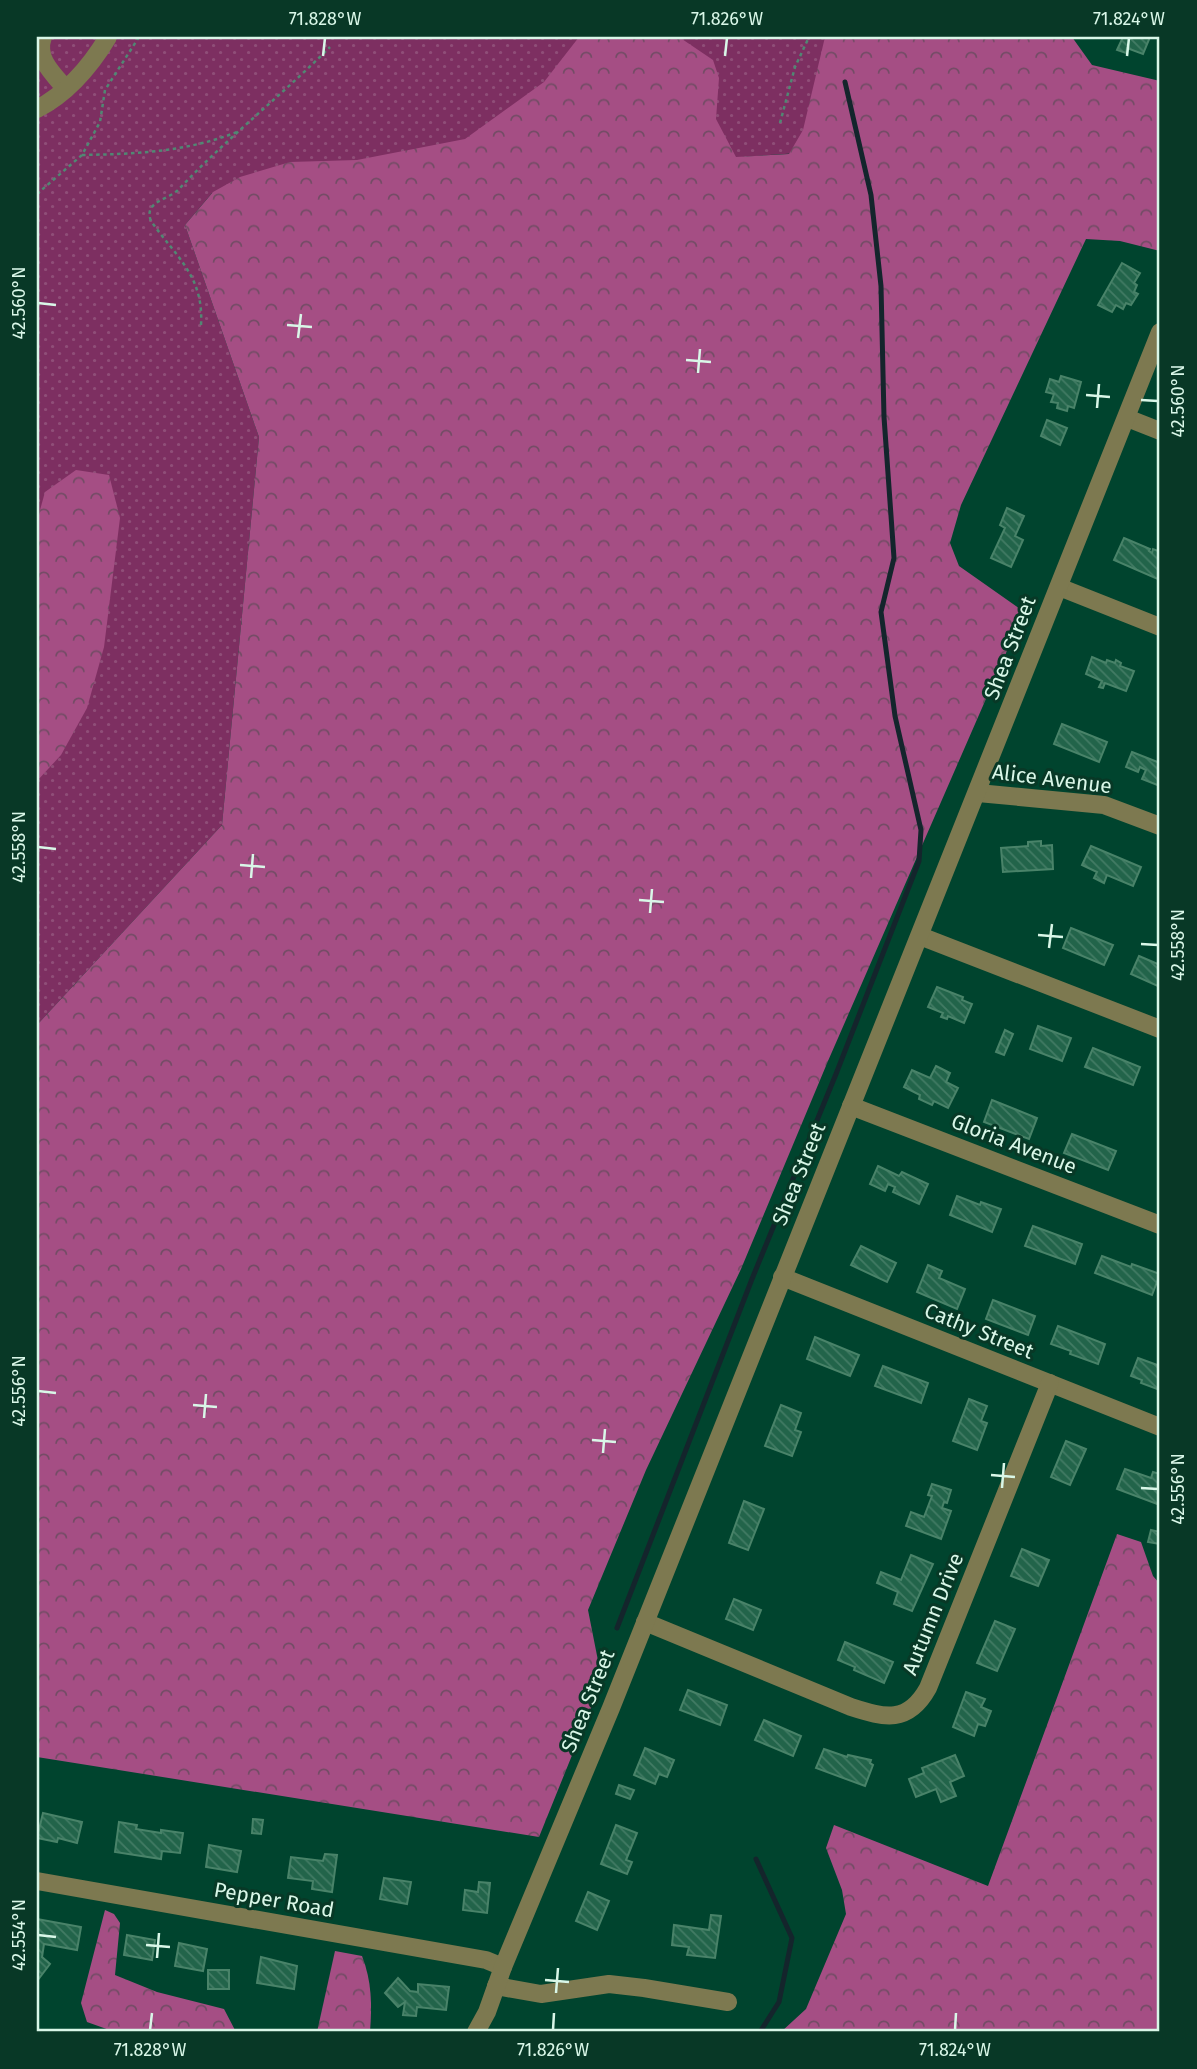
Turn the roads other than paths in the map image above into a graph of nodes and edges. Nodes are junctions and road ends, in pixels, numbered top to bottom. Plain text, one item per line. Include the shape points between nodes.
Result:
1 (43, 37) edge
2 (108, 37) edge
3 (66, 89) junction
4 (37, 109) edge
5 (1160, 332) edge
6 (1127, 418) junction
7 (1160, 431) edge
8 (1059, 587) junction
9 (1160, 627) edge
10 (978, 793) junction
11 (1160, 825) edge
12 (920, 936) junction
13 (1160, 1029) edge
14 (851, 1106) junction
15 (1160, 1225) edge
16 (782, 1277) junction
17 (1050, 1384) junction
18 (1160, 1427) edge
19 (645, 1622) junction
20 (37, 1881) edge
21 (503, 1967) junction
22 (496, 1986) junction
23 (728, 2002) dead end
24 (477, 2032) edge

1 - 3 street via 40,52
2 - 3 street via 84,73
3 - 4 street
5 - 6 street, Shea Street
6 - 7 street
6 - 8 street, Shea Street
8 - 9 street
8 - 10 street, Shea Street
10 - 11 street, Alice Avenue via 1104,805
10 - 12 street, Shea Street
12 - 13 street
12 - 14 street, Shea Street
14 - 15 street, Gloria Avenue
14 - 16 street, Shea Street
16 - 17 street, Cathy Street
16 - 19 street, Shea Street
17 - 18 street, Cathy Street
17 - 19 street, Autumn Drive via 928,1688 906,1713 885,1716 851,1707
19 - 21 street, Shea Street
20 - 21 street, Pepper Road
21 - 22 street, Shea Street
22 - 23 street via 541,1994 609,1984
22 - 24 street, Shea Street

